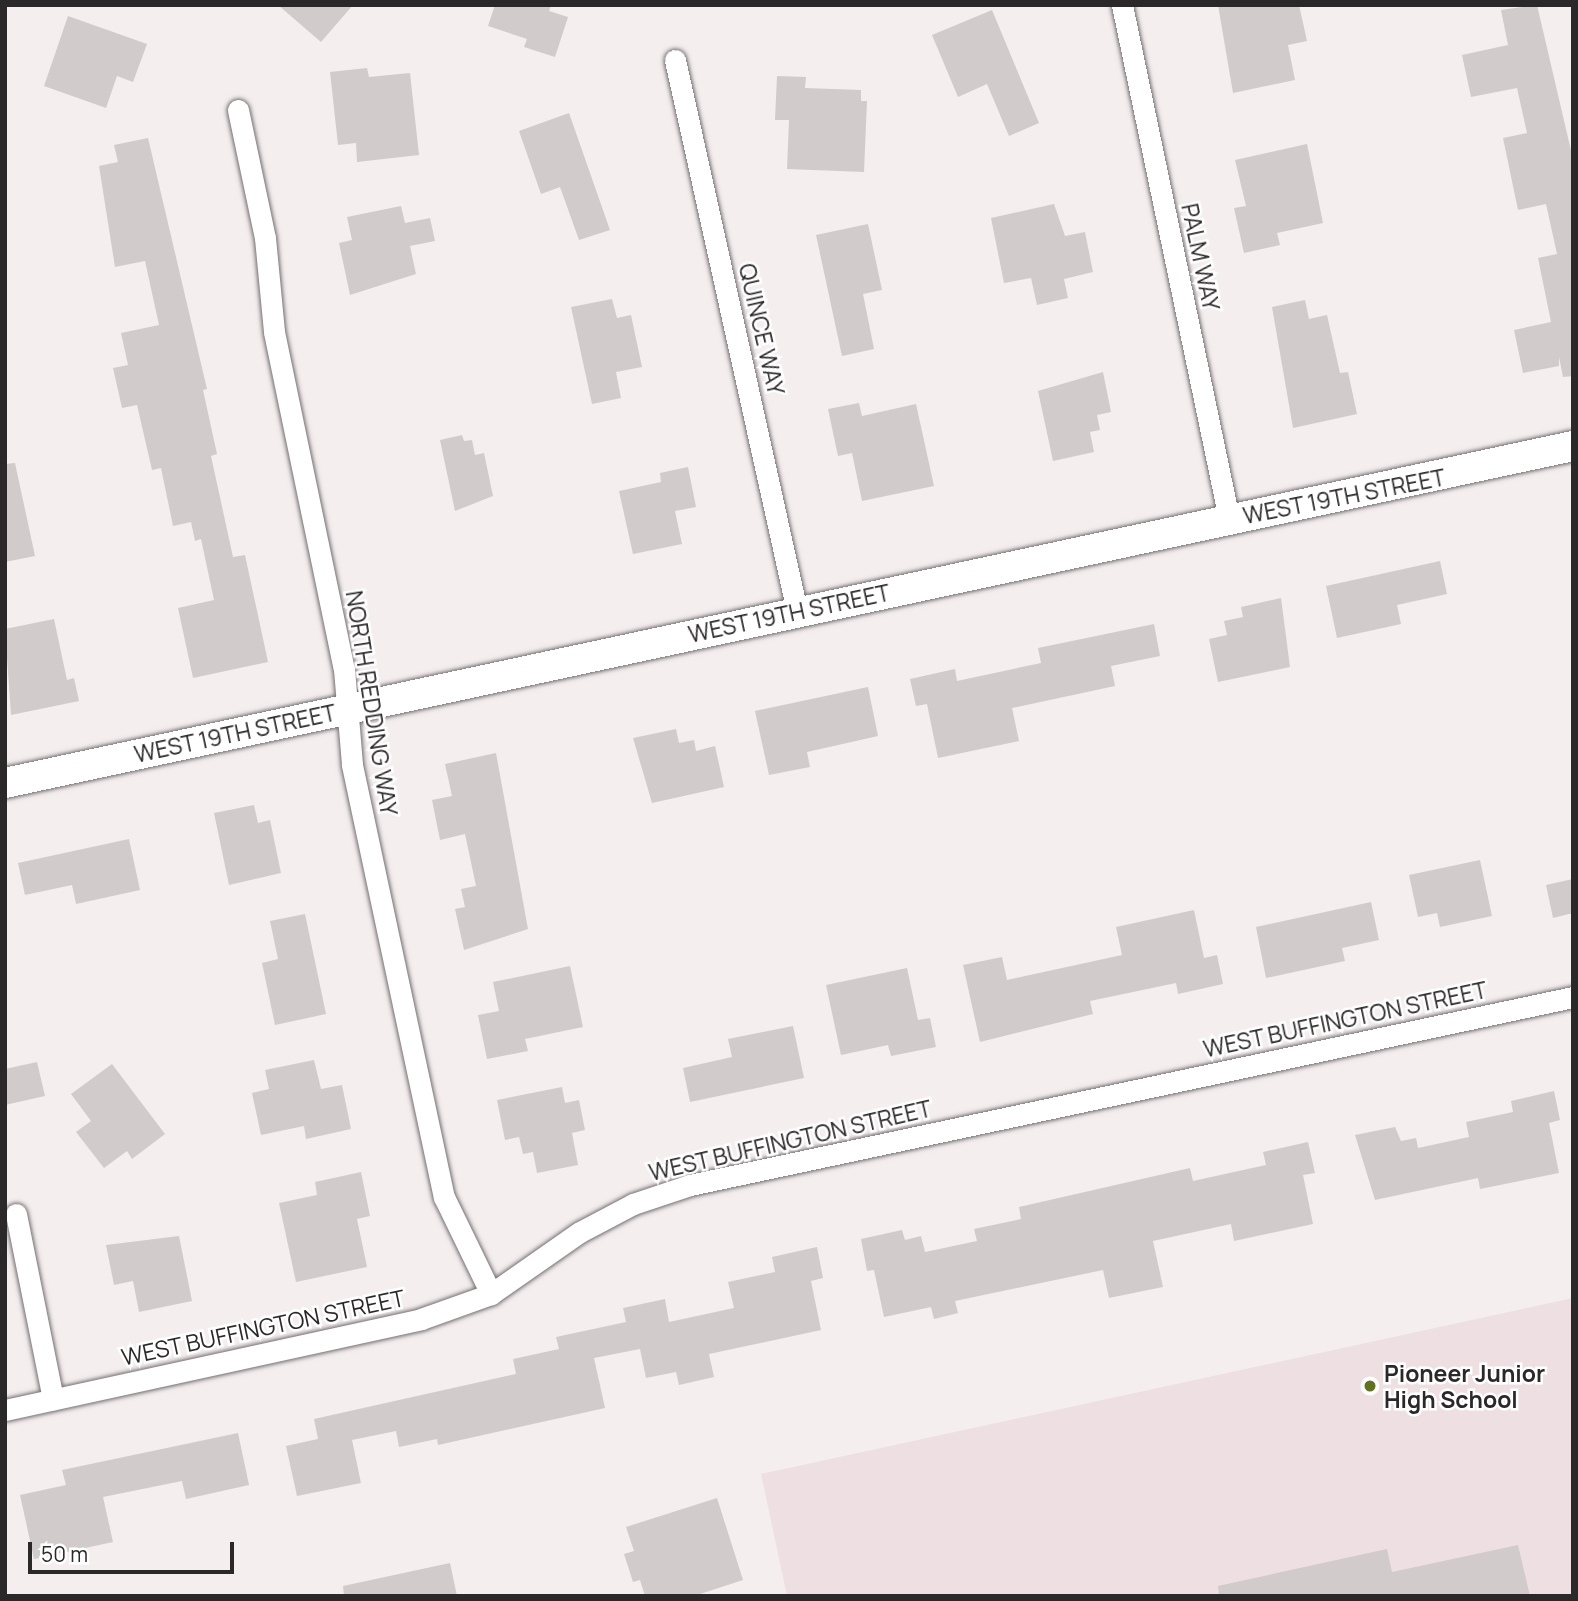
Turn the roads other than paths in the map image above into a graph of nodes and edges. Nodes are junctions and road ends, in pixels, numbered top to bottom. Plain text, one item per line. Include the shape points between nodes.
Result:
1 (1122, 5) edge
2 (675, 60) dead end
3 (238, 110) dead end
4 (1573, 446) edge
5 (1228, 519) junction
6 (797, 611) junction
7 (348, 708) junction
8 (5, 783) edge
9 (1573, 998) edge
10 (16, 1214) dead end
11 (491, 1294) junction
12 (53, 1399) junction
13 (5, 1410) edge

1 - 5 street, PALM WAY
2 - 6 street, QUINCE WAY
3 - 7 street, NORTH REDDING WAY via 265,238 274,332
4 - 5 main road, WEST 19TH STREET
5 - 6 main road, WEST 19TH STREET
6 - 7 main road, WEST 19TH STREET
7 - 8 main road, WEST 19TH STREET
7 - 11 street, NORTH REDDING WAY via 352,765 444,1197
9 - 11 street, WEST BUFFINGTON STREET via 690,1185 633,1204 580,1231
10 - 12 street
11 - 12 street, WEST BUFFINGTON STREET via 421,1319
12 - 13 street, WEST BUFFINGTON STREET

